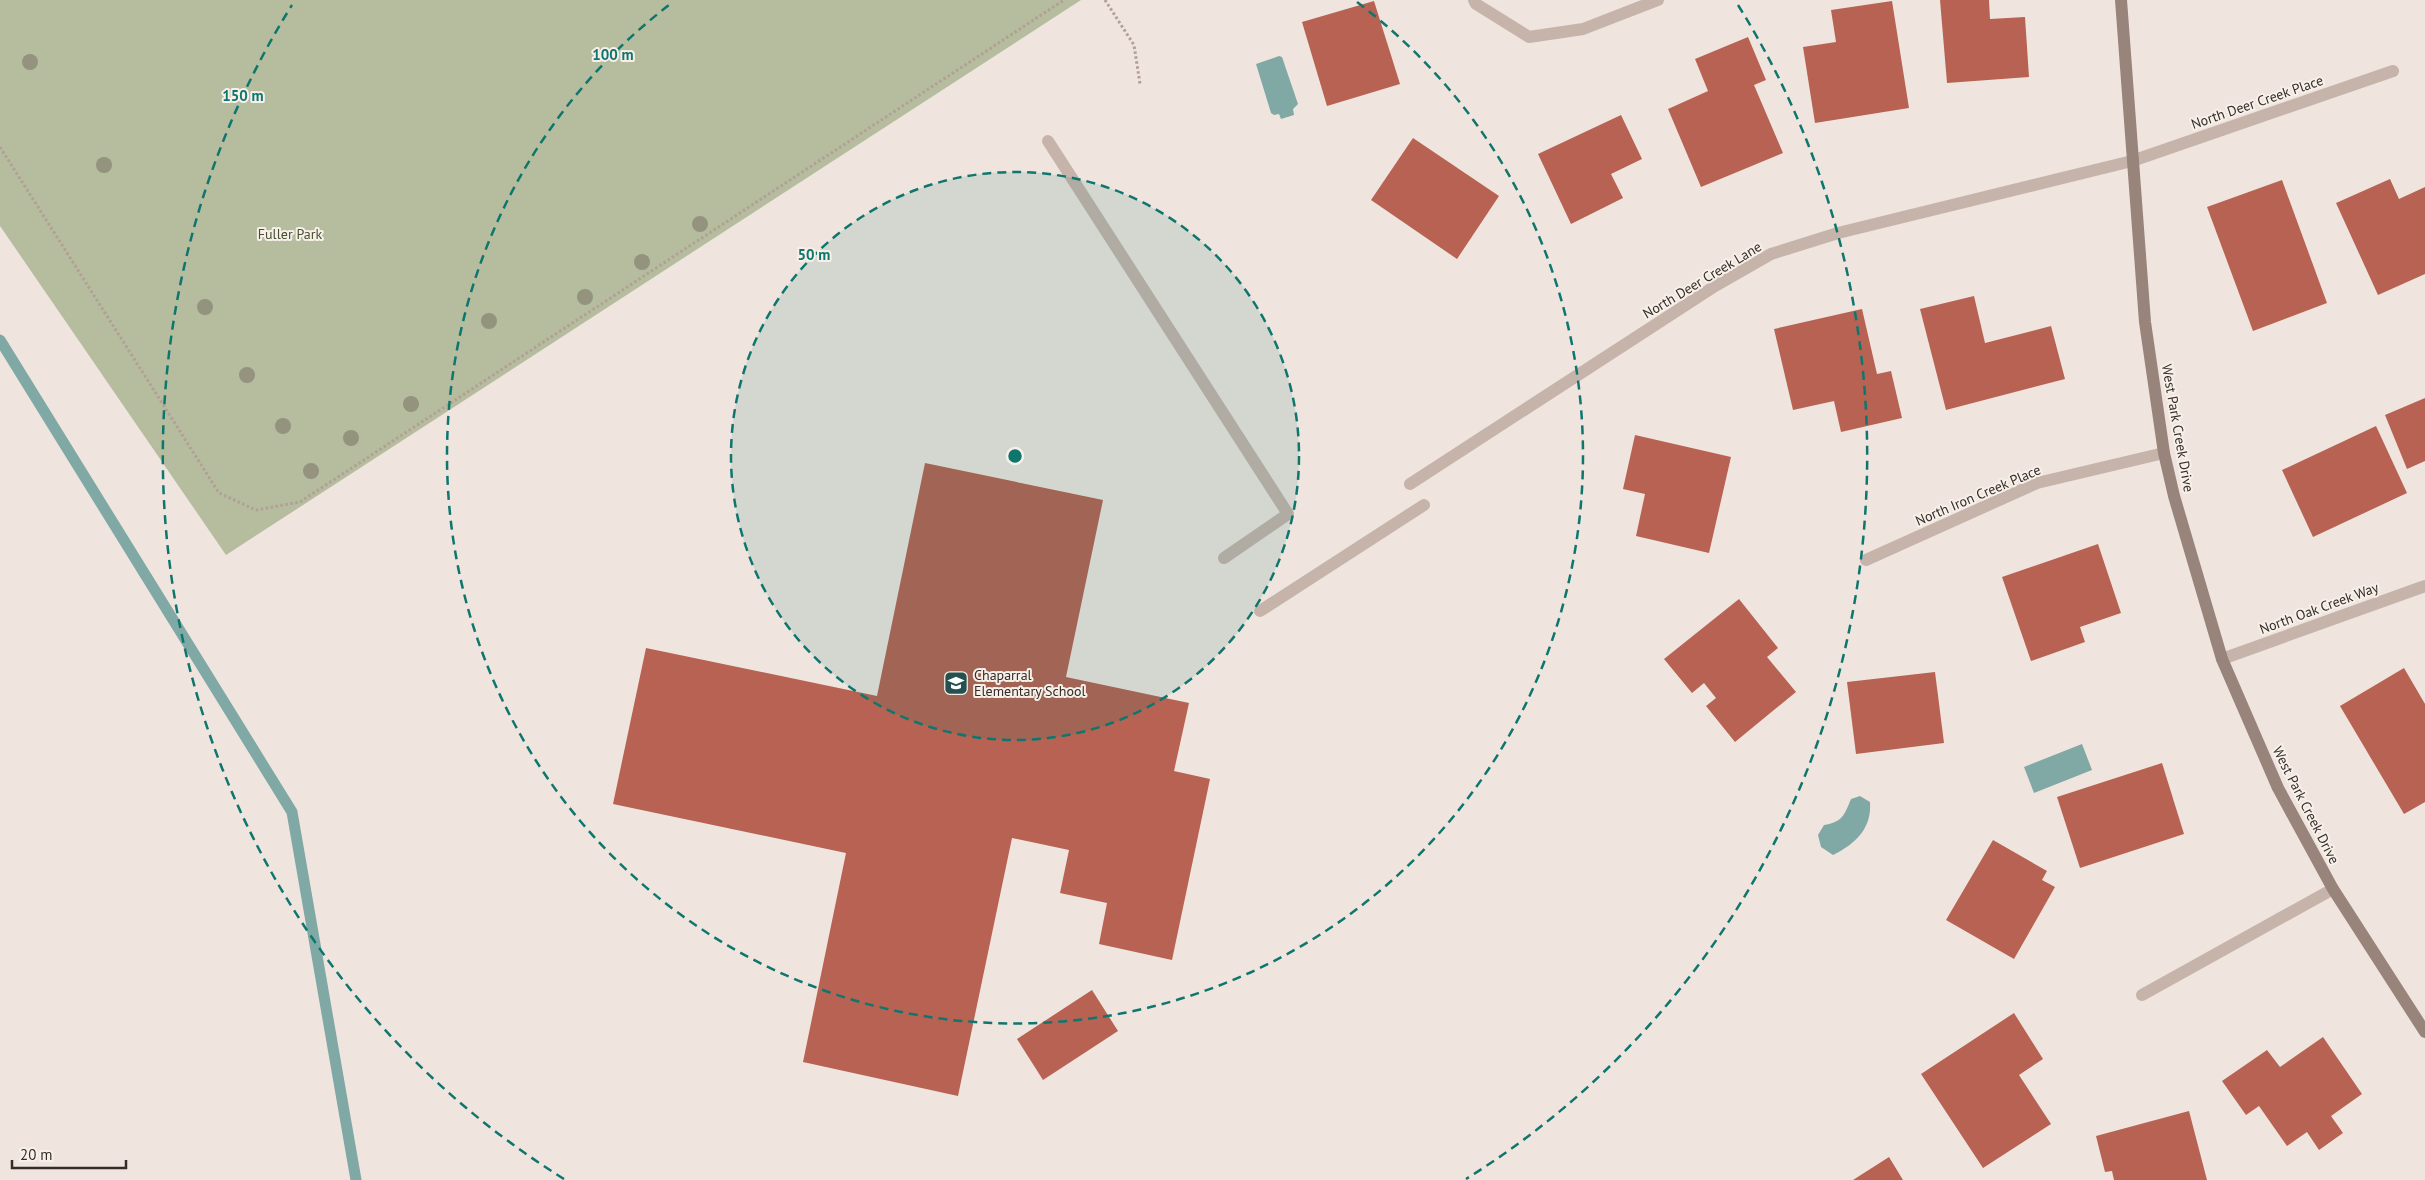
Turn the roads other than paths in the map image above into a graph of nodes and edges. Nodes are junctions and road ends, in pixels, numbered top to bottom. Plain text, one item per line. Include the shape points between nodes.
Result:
1 (1474, 0) edge
2 (1658, 0) edge
3 (2120, 0) edge
4 (2392, 71) dead end
5 (1048, 142) dead end
6 (2132, 161) junction
7 (2164, 453) junction
8 (1410, 484) dead end
9 (1424, 505) dead end
10 (1224, 558) dead end
11 (1866, 560) dead end
12 (2425, 586) edge
13 (1260, 611) dead end
14 (2222, 659) junction
15 (2333, 889) junction
16 (2142, 995) dead end
17 (2425, 1032) edge

1 - 2 street via 1529,37 1583,30
3 - 6 street, West Park Creek Drive
4 - 6 street, North Deer Creek Place
5 - 10 street via 1288,514
6 - 7 street, West Park Creek Drive via 2145,322
6 - 8 street, North Deer Creek Lane via 1838,233 1771,254 1715,286
7 - 11 street, North Iron Creek Place via 2037,483
7 - 14 street, West Park Creek Drive
9 - 13 street
12 - 14 street, North Oak Creek Way
14 - 15 street, West Park Creek Drive via 2278,788
15 - 16 street
15 - 17 street, West Park Creek Drive

